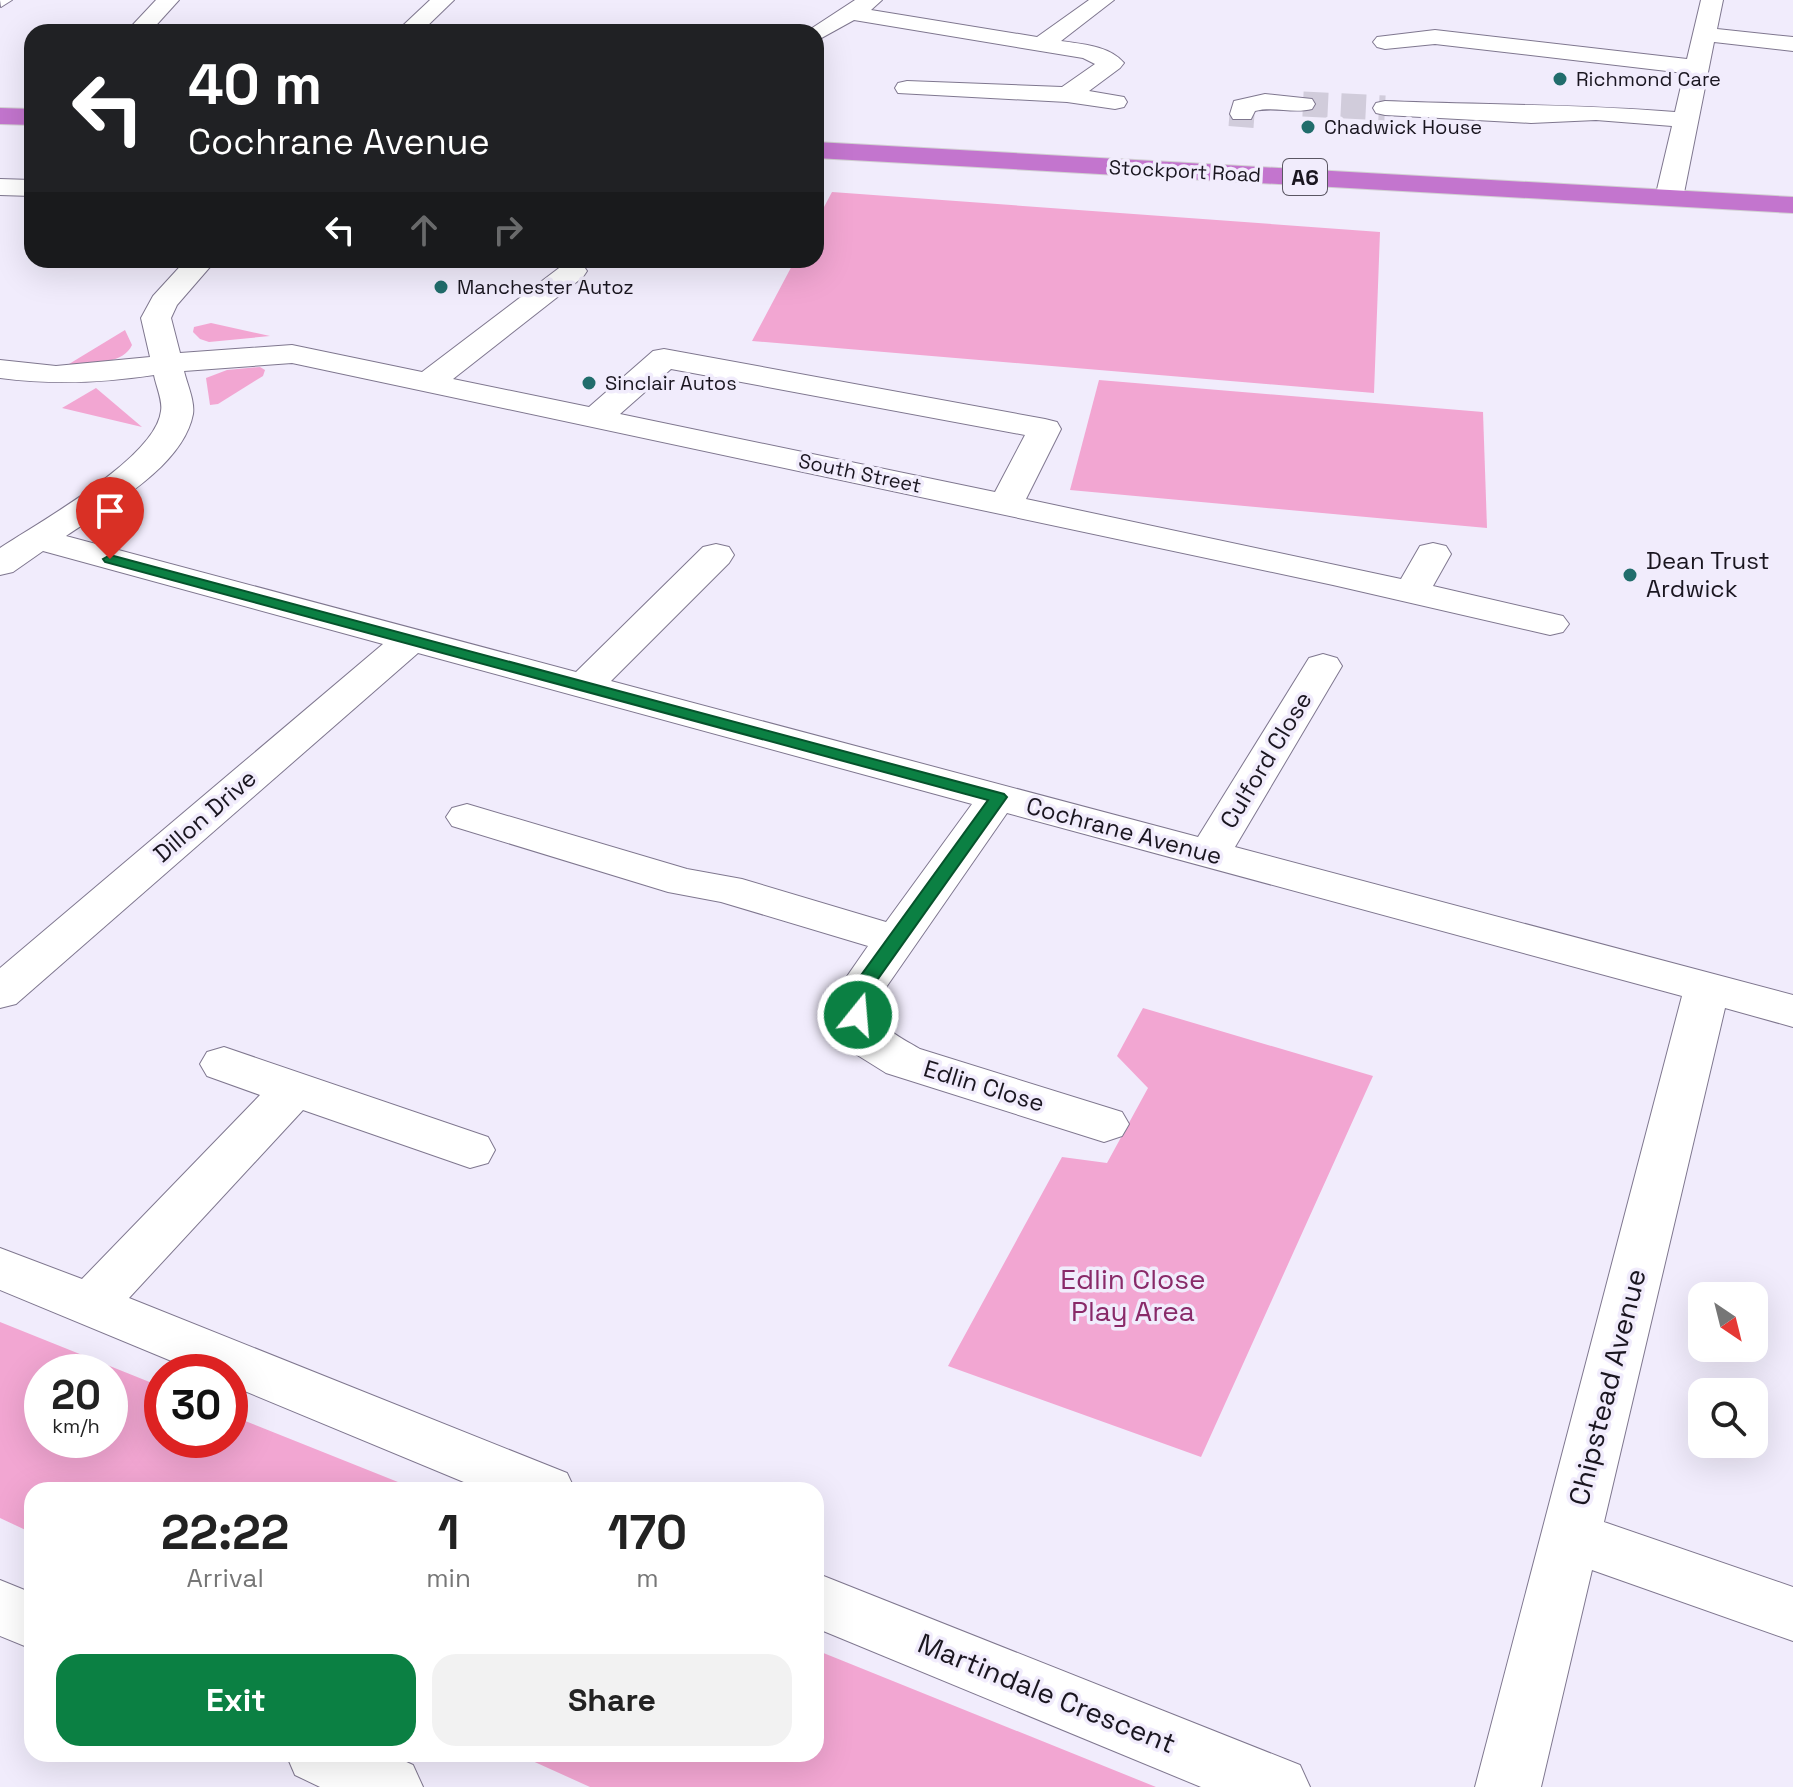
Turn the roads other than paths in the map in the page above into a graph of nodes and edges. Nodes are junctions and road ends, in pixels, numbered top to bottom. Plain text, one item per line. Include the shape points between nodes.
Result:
1 (168, 0) edge
2 (443, 0) edge
3 (871, 0) edge
4 (1103, 0) edge
5 (1712, 0) edge
6 (850, 13) junction
7 (145, 24) edge
8 (416, 24) edge
9 (824, 29) edge
10 (1704, 34) junction
11 (1385, 42) dead end
12 (1043, 43) junction
13 (1793, 44) edge
14 (1697, 67) junction
15 (907, 88) dead end
16 (1067, 95) junction
17 (1115, 102) dead end
18 (1303, 104) tunnel mouth
19 (1385, 108) tunnel mouth
20 (1242, 114) dead end
21 (0, 116) edge
22 (24, 117) edge
23 (1685, 120) junction
24 (824, 150) edge
25 (0, 187) edge
26 (24, 188) edge
27 (1669, 198) junction
28 (1793, 205) edge
29 (195, 268) edge
30 (573, 271) dead end
31 (167, 365) junction
32 (0, 369) edge
33 (430, 381) junction
34 (597, 417) junction
35 (1006, 504) junction
36 (37, 539) junction
37 (1433, 554) dead end
38 (716, 555) dead end
39 (0, 564) edge
40 (1411, 592) junction
41 (1550, 624) dead end
42 (411, 640) junction
43 (1323, 666) dead end
44 (584, 686) junction
45 (998, 797) junction
46 (467, 817) dead end
47 (1209, 854) junction
48 (897, 940) junction
49 (1707, 988) junction
50 (0, 993) edge
51 (1793, 1011) edge
52 (224, 1064) dead end
53 (294, 1089) junction
54 (1104, 1124) dead end
55 (470, 1150) dead end
56 (0, 1268) edge
57 (90, 1305) junction
58 (526, 1482) edge
59 (1570, 1536) junction
60 (824, 1603) edge
61 (0, 1607) edge
62 (1793, 1614) edge
63 (24, 1618) edge
64 (335, 1762) edge
65 (390, 1787) edge
66 (1277, 1787) edge
67 (1508, 1787) edge

1 - 7 street
2 - 8 street
3 - 6 street
4 - 12 street
5 - 10 street
6 - 9 street
6 - 12 street
10 - 13 street
10 - 14 street
11 - 14 street via 1435,37
12 - 16 street via 1089,52 1112,63
14 - 23 street
15 - 16 street
16 - 17 street
18 - 20 street via 1265,92 1243,106
19 - 23 street
21 - 22 highway
23 - 27 street
24 - 27 highway, Stockport Road / A6
25 - 26 street
27 - 28 highway, Stockport Road / A6
29 - 31 street via 163,302 156,318
30 - 33 street
31 - 32 street, South Street via 53,375
31 - 33 street, South Street via 292,354
31 - 36 street via 178,410 171,432 150,459 115,487
33 - 34 street, South Street
34 - 35 street, South Street
34 - 35 street via 664,358 1045,429
35 - 40 street, South Street
36 - 39 street
36 - 42 street, Cochrane Avenue
37 - 40 street
38 - 44 street
40 - 41 street, South Street
42 - 44 street, Cochrane Avenue
42 - 50 street, Dillon Drive
43 - 47 street, Culford Close
44 - 45 street, Cochrane Avenue
45 - 47 street, Cochrane Avenue
45 - 48 street, Edlin Close
46 - 48 street
47 - 49 street, Cochrane Avenue
48 - 54 street, Edlin Close via 864,985 858,1015 871,1042 903,1061
49 - 51 street, Cochrane Avenue
49 - 59 street, Chipstead Avenue
52 - 53 street
53 - 55 street
53 - 57 street
56 - 57 street
57 - 58 street
59 - 62 street
59 - 67 street, Chipstead Avenue
60 - 66 street, Martindale Crescent
61 - 63 street
64 - 65 street

